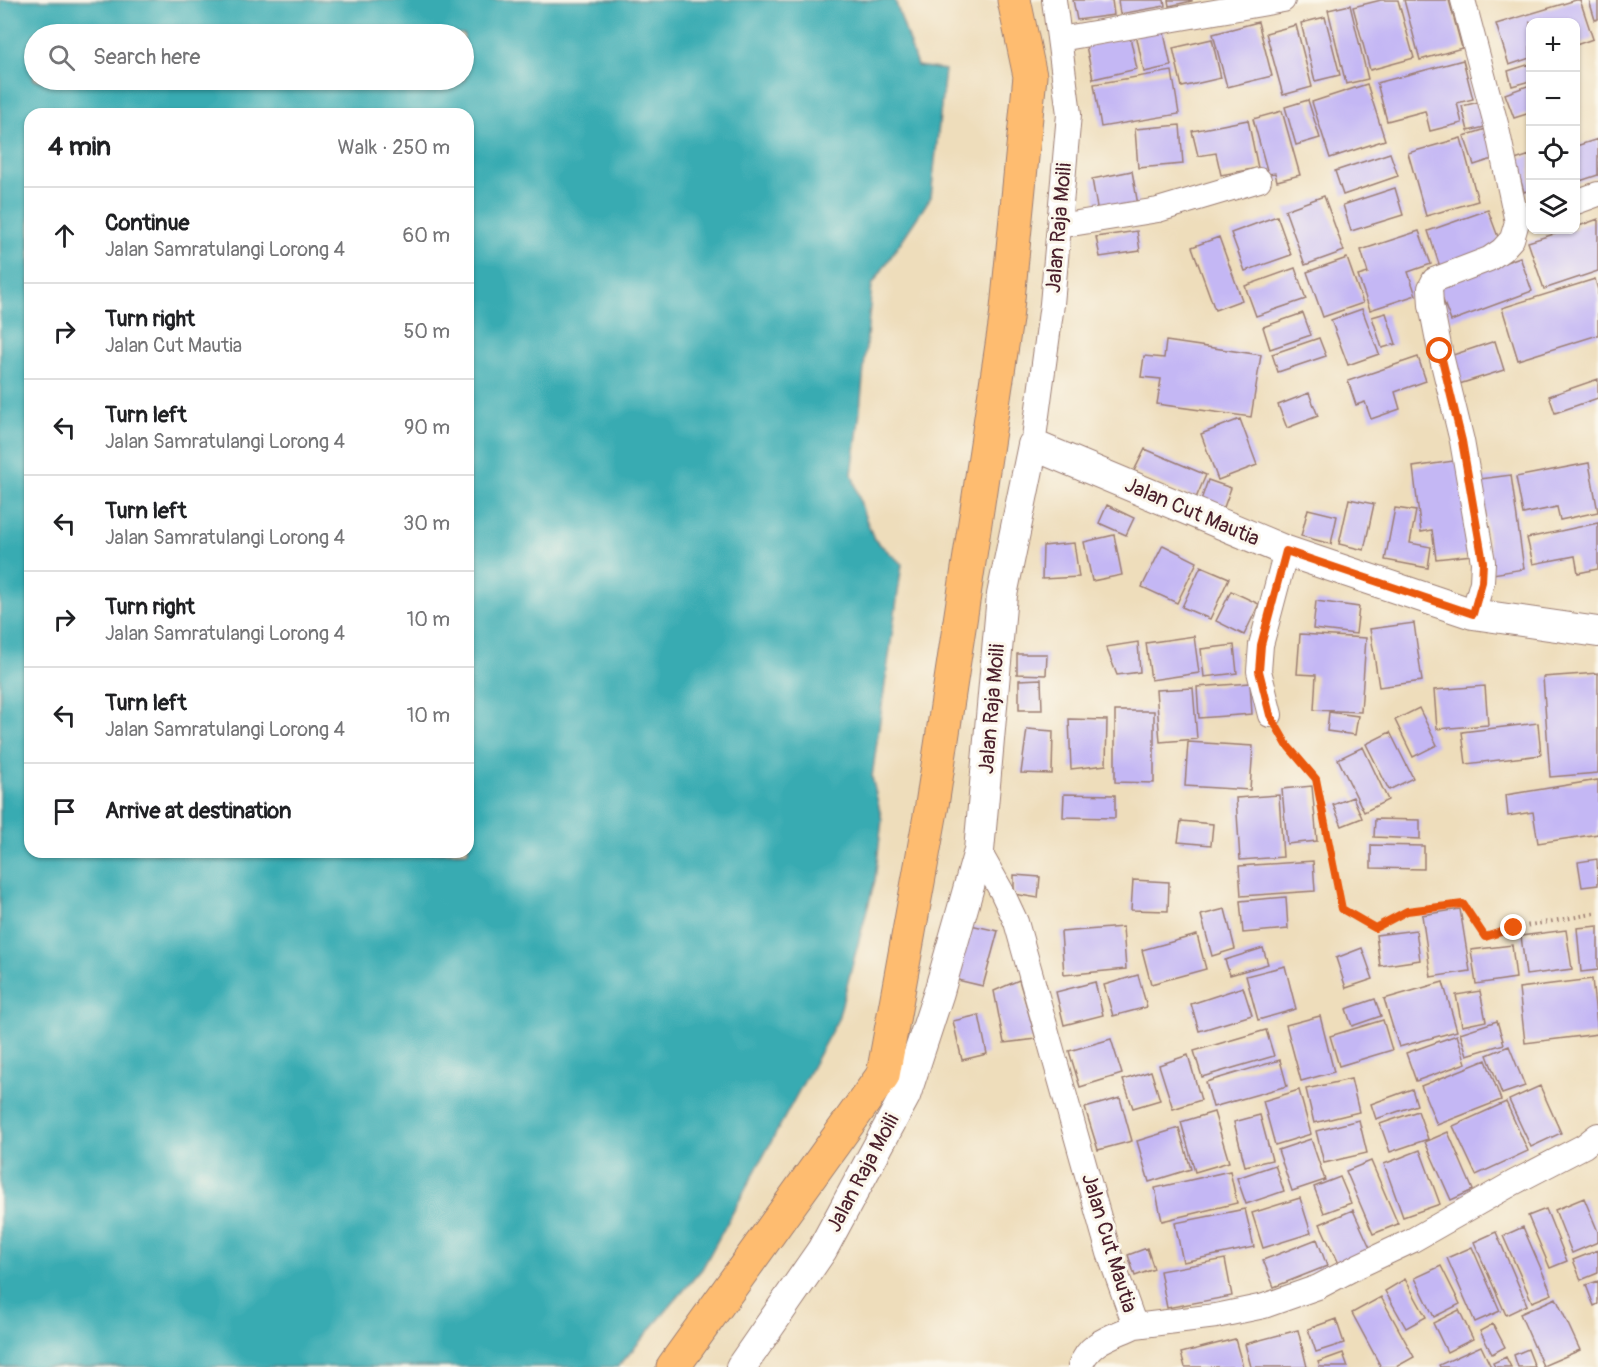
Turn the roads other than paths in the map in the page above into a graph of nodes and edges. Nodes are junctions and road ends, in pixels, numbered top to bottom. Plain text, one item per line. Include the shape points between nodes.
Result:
1 (1014, 0) edge
2 (1054, 0) edge
3 (1283, 0) edge
4 (1463, 0) edge
5 (1060, 39) junction
6 (1259, 180) dead end
7 (1598, 194) edge
8 (1580, 200) edge
9 (1524, 220) edge
10 (1059, 226) junction
11 (1032, 445) junction
12 (1286, 551) junction
13 (1473, 614) junction
14 (1598, 632) edge
15 (1270, 715) road end
16 (979, 851) junction
17 (1598, 1135) edge
18 (1135, 1326) junction
19 (673, 1367) edge
20 (741, 1367) edge
21 (1080, 1367) edge

1 - 19 main road via 1030,76 1006,319 932,805 884,1075
2 - 5 street, Jalan Raja Moili
3 - 5 street
4 - 9 street
5 - 10 street, Jalan Raja Moili via 1069,114
6 - 10 street via 1158,210
7 - 8 street
9 - 13 street via 1502,250 1434,280 1430,288 1483,562
10 - 11 street, Jalan Raja Moili
11 - 12 street, Jalan Cut Mautia
11 - 16 street, Jalan Raja Moili via 1002,595
12 - 13 street, Jalan Cut Mautia
12 - 15 street via 1261,645 1259,671
13 - 14 street, Jalan Cut Mautia
16 - 18 street, Jalan Cut Mautia via 1016,922 1109,1253
16 - 20 street, Jalan Raja Moili via 905,1096 822,1250
17 - 18 street, Jalan Cut Mautia via 1411,1241 1318,1287 1264,1306
18 - 21 street via 1092,1346

